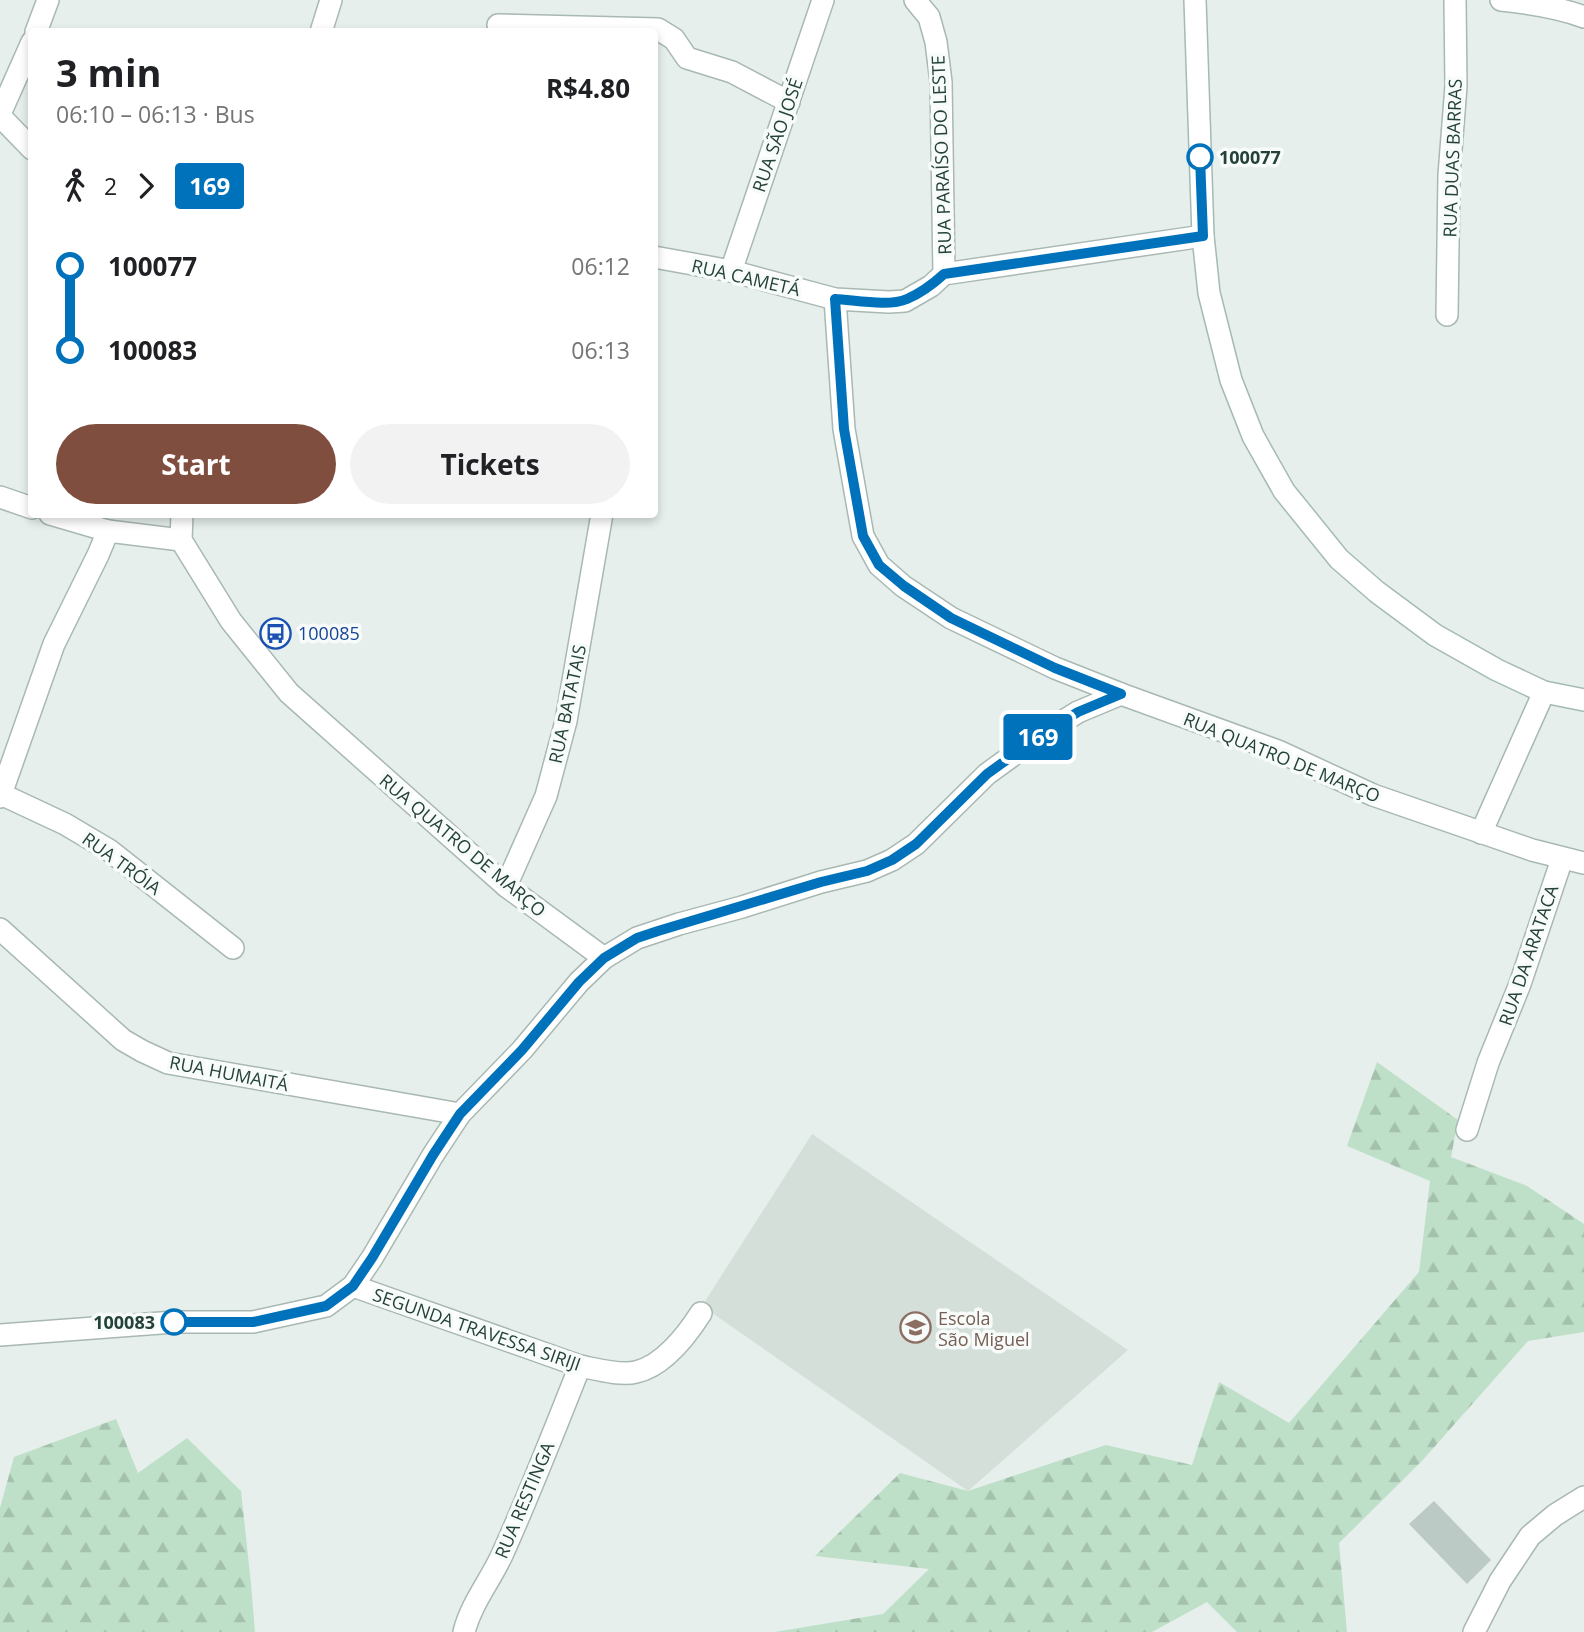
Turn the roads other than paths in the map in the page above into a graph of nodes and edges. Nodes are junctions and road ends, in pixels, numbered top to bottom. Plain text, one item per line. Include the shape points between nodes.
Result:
1 (48, 0) edge
2 (331, 0) edge
3 (823, 0) edge
4 (915, 0) edge
5 (1195, 0) edge
6 (1455, 0) edge
7 (1501, 0) edge
8 (1584, 17) edge
9 (498, 25) dead end
10 (38, 28) edge
11 (322, 28) edge
12 (618, 28) edge
13 (658, 29) edge
14 (28, 51) edge
15 (789, 102) junction
16 (0, 115) edge
17 (28, 145) edge
18 (1203, 236) junction
19 (658, 258) edge
20 (731, 271) junction
21 (944, 274) junction
22 (835, 299) junction
23 (1447, 315) dead end
24 (0, 497) edge
25 (28, 507) edge
26 (64, 518) edge
27 (182, 518) edge
28 (601, 518) edge
29 (108, 531) junction
30 (181, 540) junction
31 (1544, 692) junction
32 (1121, 694) junction
33 (1584, 700) edge
34 (1, 795) edge
35 (1481, 833) junction
36 (1562, 859) junction
37 (1584, 863) edge
38 (506, 886) junction
39 (0, 929) edge
40 (233, 948) dead end
41 (604, 958) junction
42 (460, 1114) junction
43 (1467, 1130) dead end
44 (353, 1286) junction
45 (701, 1313) dead end
46 (0, 1335) edge
47 (580, 1366) junction
48 (1584, 1497) edge
49 (464, 1632) edge
50 (1474, 1632) edge

1 - 10 street
2 - 11 street
3 - 15 street, RUA SÃO JOSÉ
4 - 21 street, RUA PARAÍSO DO LESTE via 929,17 941,82
5 - 18 street
6 - 23 street, RUA DUAS BARRAS
7 - 8 street
9 - 12 street
13 - 15 street via 674,39 687,58 732,72
14 - 16 street
15 - 20 street, RUA SÃO JOSÉ
16 - 17 street
18 - 21 street
18 - 31 street via 1209,293 1231,380 1253,436 1284,491 1339,559 1377,592 1435,635
19 - 20 street, RUA CAMETÁ
20 - 22 street, RUA CAMETÁ
21 - 22 street, RUA CAMETÁ via 905,300
22 - 32 street via 844,429 863,536 879,565 951,618
24 - 25 street
26 - 29 street
27 - 30 street
28 - 38 street, RUA BATATAIS via 566,721 545,796
29 - 30 street
29 - 34 street via 54,644
30 - 38 street, RUA QUATRO DE MARÇO via 231,621 289,693
31 - 33 street
31 - 35 street
32 - 35 street, RUA QUATRO DE MARÇO
32 - 41 street via 1078,712 987,774 916,844 892,860 637,938
34 - 40 street, RUA TRÓIA via 109,850
35 - 36 street
36 - 37 street
36 - 43 street, RUA DA ARATACA
38 - 41 street, RUA QUATRO DE MARÇO
39 - 42 street, RUA HUMAITÁ via 123,1040 168,1063
41 - 42 street
42 - 44 street
44 - 46 street via 326,1306 253,1322 174,1322
44 - 47 street, SEGUNDA TRAVESSA SIRIJI
45 - 47 street, SEGUNDA TRAVESSA SIRIJI via 686,1336 654,1364 635,1373
47 - 49 street, RUA RESTINGA via 500,1559
48 - 50 street via 1530,1536

